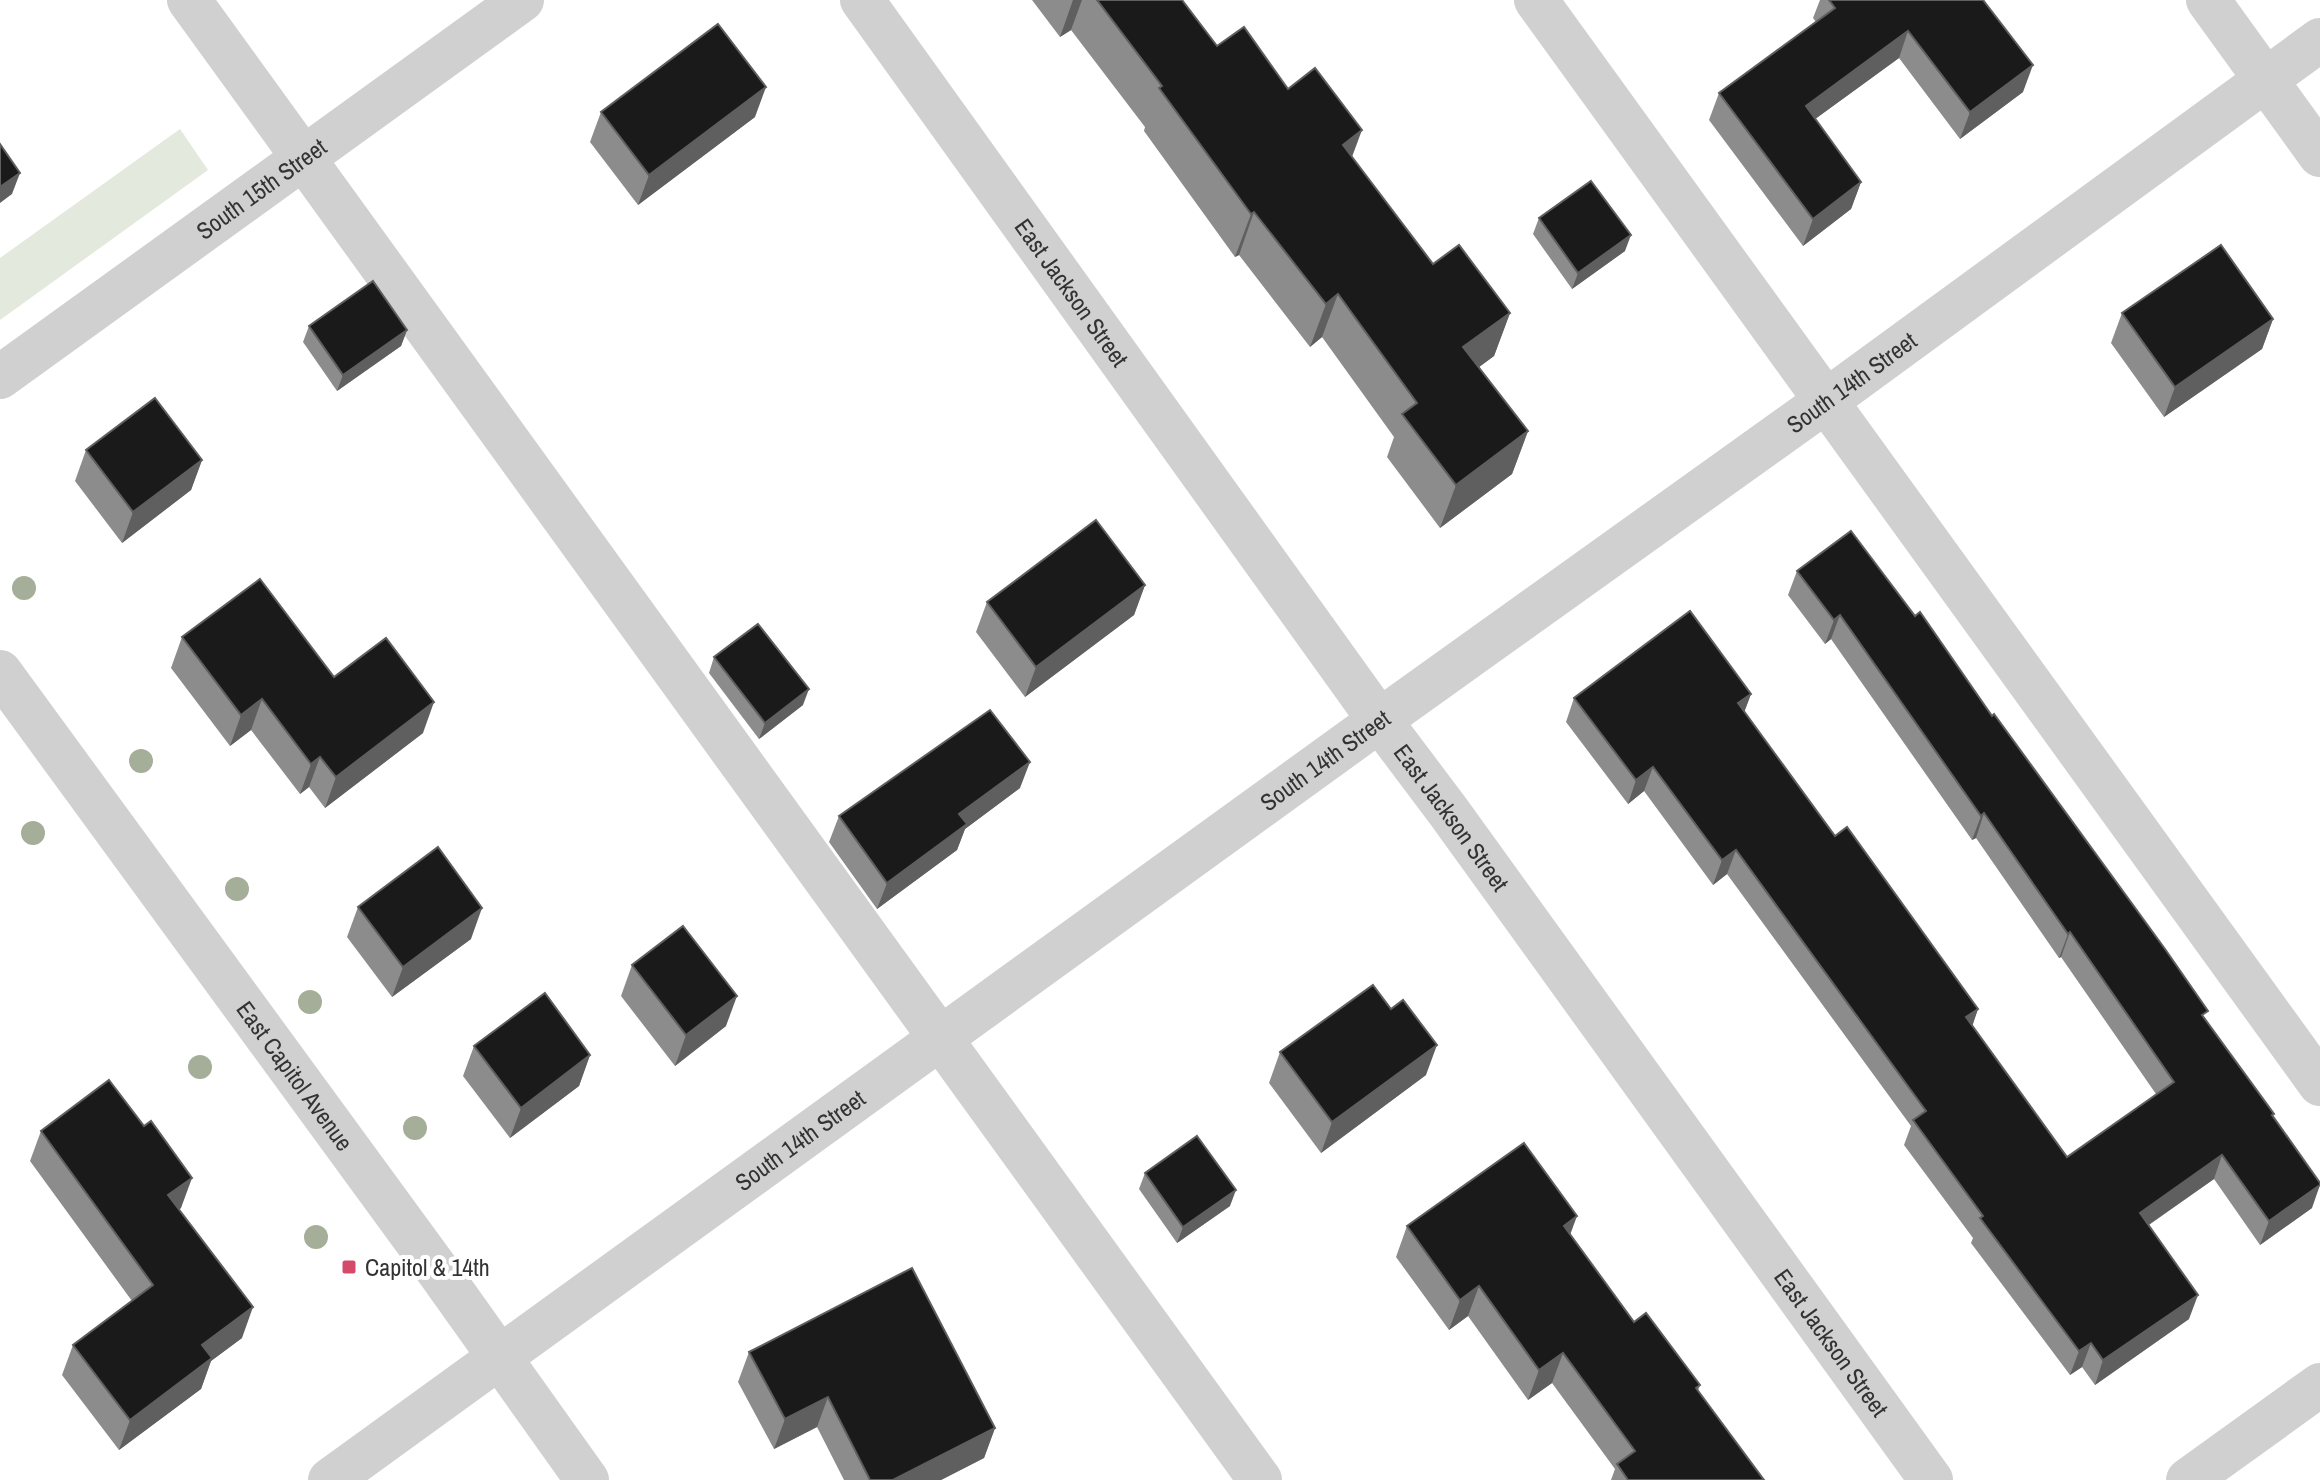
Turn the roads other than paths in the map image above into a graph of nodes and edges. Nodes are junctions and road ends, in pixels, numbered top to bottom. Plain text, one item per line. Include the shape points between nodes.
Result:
1 (189, 0) edge
2 (522, 0) edge
3 (862, 0) edge
4 (1536, 0) edge
5 (2208, 0) edge
6 (2320, 40) edge
7 (2265, 79) junction
8 (2320, 155) edge
9 (304, 159) junction
10 (0, 377) edge
11 (1826, 401) junction
12 (0, 672) edge
13 (1380, 720) junction
14 (942, 1038) junction
15 (2320, 1084) edge
16 (499, 1356) junction
17 (2320, 1385) edge
18 (330, 1480) edge
19 (587, 1480) edge
20 (1260, 1480) edge
21 (1931, 1480) edge
22 (2188, 1480) edge

1 - 9 street
2 - 9 street, South 15th Street
3 - 13 street, East Jackson Street
4 - 11 street
5 - 7 street
6 - 7 street, South 14th Street
7 - 8 street
7 - 11 street, South 14th Street
9 - 10 street, South 15th Street
9 - 14 street
11 - 13 street, South 14th Street
11 - 15 street
12 - 16 street, East Capitol Avenue
13 - 14 street, South 14th Street
13 - 21 street, East Jackson Street
14 - 16 street, South 14th Street
14 - 20 street
16 - 18 street, South 14th Street
16 - 19 street, East Capitol Avenue
17 - 22 street

